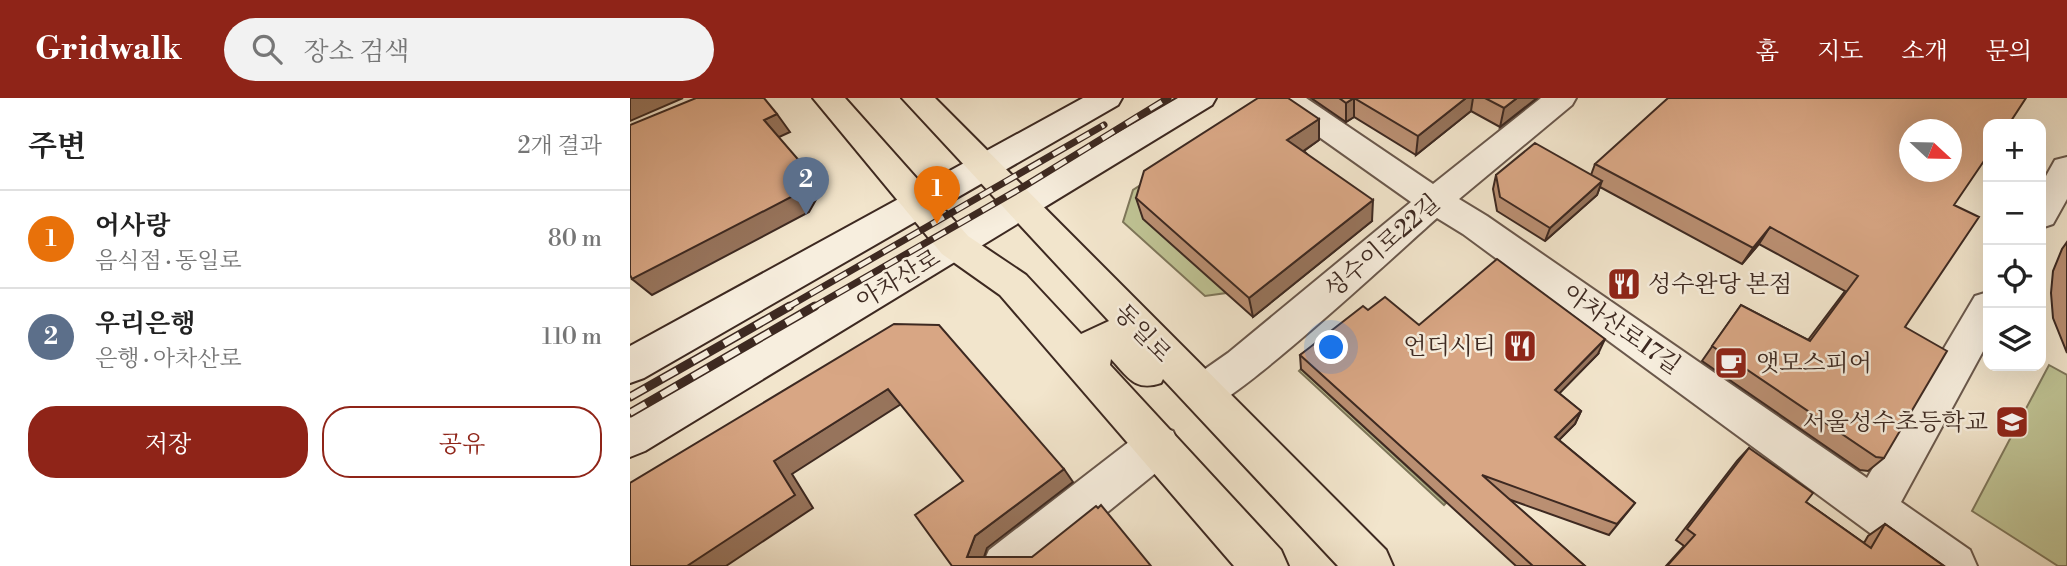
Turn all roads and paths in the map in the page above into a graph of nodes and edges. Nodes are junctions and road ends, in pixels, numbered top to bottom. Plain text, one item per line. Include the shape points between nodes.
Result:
1 (828, 98) edge
2 (917, 98) edge
3 (1107, 98) edge
4 (1200, 98) edge
5 (1285, 98) edge
6 (1561, 98) edge
7 (985, 168) junction
8 (2067, 168) edge
9 (1435, 200) junction
10 (919, 205) junction
11 (1022, 206) junction
12 (2046, 206) edge
13 (955, 245) junction
14 (1987, 308) edge
15 (630, 366) edge
16 (1089, 369) junction
17 (1193, 384) junction
18 (630, 438) edge
19 (1158, 445) junction
20 (1875, 507) junction
21 (1005, 566) edge
22 (1265, 566) edge
23 (1370, 566) edge
24 (1954, 566) edge

1 - 10 main road
2 - 7 main road, 동일로
3 - 7 street
4 - 11 street, 아차산로
5 - 9 street, 아차산로17길
6 - 9 street, 성수이로22길
7 - 10 street
7 - 11 main road, 동일로
8 - 12 street
9 - 17 street, 성수이로22길 via 1242,365
9 - 20 street, 아차산로17길
10 - 13 main road
10 - 15 street
11 - 13 street, 아차산로
11 - 17 main road, 동일로
13 - 16 main road via 1013,285
13 - 18 street, 아차산로
14 - 20 street
16 - 17 main road via 1094,346 1113,336 1152,375
16 - 19 main road
17 - 23 main road, 동일로
19 - 21 street
19 - 22 main road
20 - 24 street, 아차산로17길

